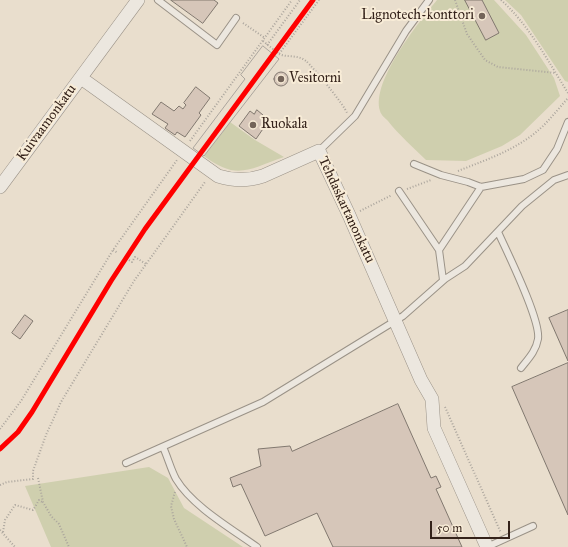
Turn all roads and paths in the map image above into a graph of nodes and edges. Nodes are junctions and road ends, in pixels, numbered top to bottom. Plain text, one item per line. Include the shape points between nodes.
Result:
1 (138, 0) edge
2 (158, 0) edge
3 (292, 0) edge
4 (300, 0) edge
5 (319, 0) edge
6 (429, 0) edge
7 (455, 0) edge
8 (501, 0) edge
9 (236, 18) dead end
10 (249, 28) dead end
11 (265, 38) junction
12 (262, 41) junction
13 (267, 45) junction
14 (280, 54) junction
15 (556, 73) junction
16 (81, 78) junction
17 (568, 93) edge
18 (568, 98) edge
19 (342, 118) dead end
20 (568, 122) edge
21 (185, 149) junction
22 (319, 151) junction
23 (414, 164) dead end
24 (568, 175) edge
25 (444, 176) junction
26 (212, 185) dead end
27 (0, 187) edge
28 (481, 188) junction
29 (399, 191) junction
30 (363, 210) dead end
31 (498, 232) junction
32 (112, 250) junction
33 (439, 250) junction
34 (118, 253) dead end
35 (129, 260) dead end
36 (146, 264) junction
37 (443, 280) junction
38 (396, 320) junction
39 (521, 368) dead end
40 (442, 402) dead end
41 (0, 429) edge
42 (164, 447) junction
43 (126, 463) dead end
44 (38, 478) dead end
45 (177, 480) junction
46 (0, 485) edge
47 (43, 502) junction
48 (533, 526) dead end
49 (0, 530) edge
50 (3, 532) junction
51 (504, 539) junction
52 (15, 547) edge
53 (69, 547) edge
54 (187, 547) edge
55 (257, 547) edge
56 (487, 547) edge

1 - 16 street
2 - 9 lane via 217,45
3 - 11 path
4 - 13 path
5 - 14 path
6 - 22 lane via 406,31 355,116
7 - 15 path via 467,34 485,60 498,67
8 - 15 path via 531,34
10 - 11 path
11 - 12 path
12 - 13 path
12 - 21 path
13 - 14 path
14 - 19 path via 294,55 306,61 342,104 347,112
15 - 17 path
16 - 21 street, Tehdaskartanonkatu
16 - 27 street, Kuivaamonkatu
18 - 25 path via 542,126 510,150
20 - 28 lane via 557,149 543,170 524,179
21 - 22 street, Tehdaskartanonkatu via 218,176 244,181 263,176
21 - 32 path
22 - 38 street, Tehdaskartanonkatu
23 - 25 lane
24 - 31 lane via 554,180 527,202
25 - 28 lane
25 - 29 path
26 - 36 path via 205,182
28 - 33 lane
29 - 30 path
29 - 33 lane
31 - 37 lane via 465,266
31 - 39 lane via 536,319 538,338 533,353
32 - 34 path
32 - 41 path via 21,401
33 - 37 lane
35 - 36 path via 132,262 135,257
36 - 46 path via 61,402 46,435 33,479
37 - 38 lane
38 - 42 lane via 263,402
38 - 56 street, Tehdaskartanonkatu via 421,380 432,399 434,428
40 - 51 path
42 - 43 lane
42 - 45 lane
44 - 47 path
45 - 54 path via 171,506
45 - 55 lane via 200,507
47 - 50 path via 39,500 32,510 15,504 7,515
47 - 53 path via 59,524
48 - 51 lane
49 - 50 path
50 - 52 path
51 - 56 lane

